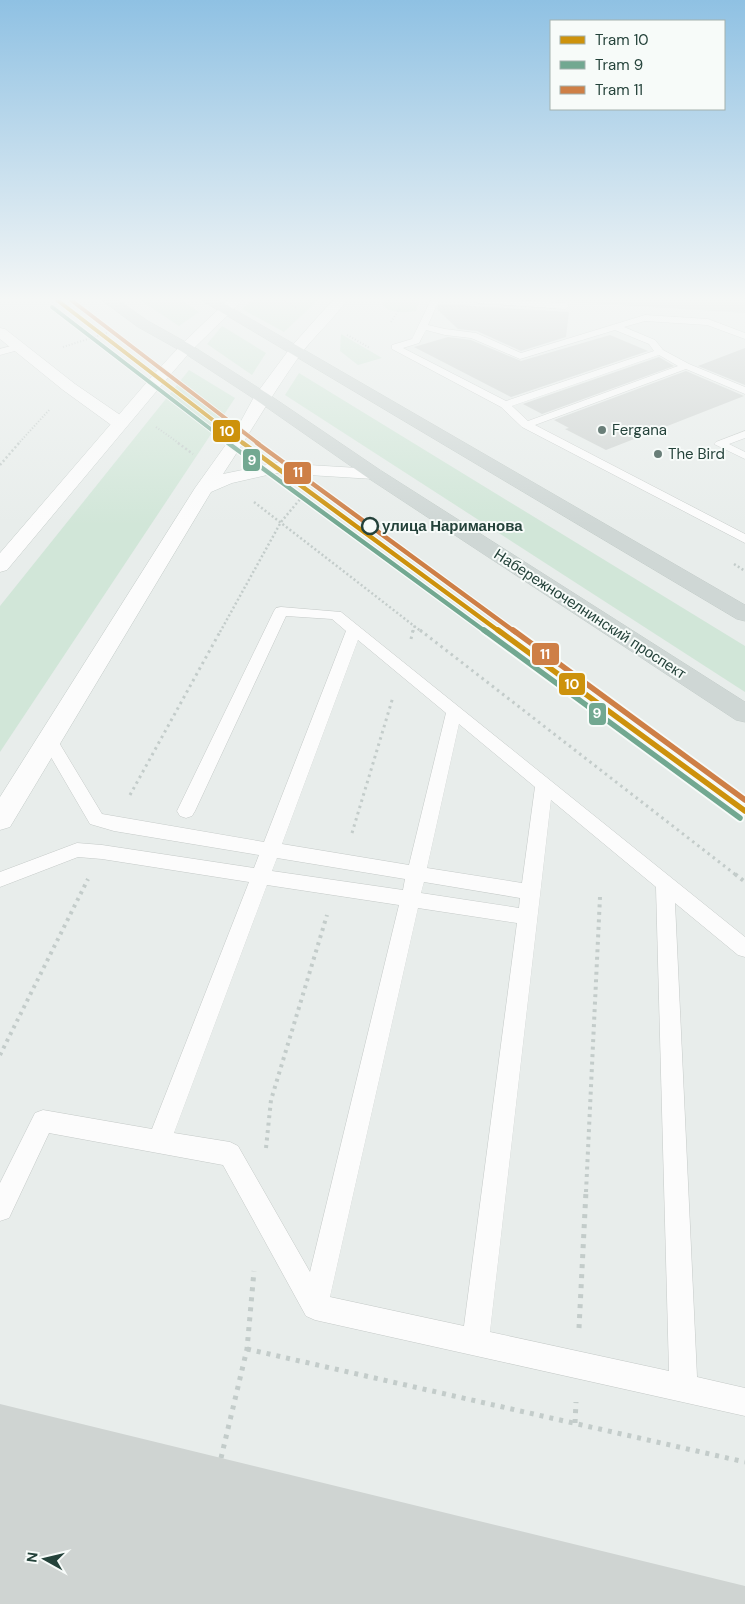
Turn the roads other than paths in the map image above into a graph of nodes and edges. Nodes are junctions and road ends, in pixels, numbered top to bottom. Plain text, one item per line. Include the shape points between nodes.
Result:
1 (55, 375) edge
2 (162, 375) edge
3 (228, 375) edge
4 (278, 375) edge
5 (338, 375) edge
6 (447, 375) edge
7 (593, 375) edge
8 (662, 375) edge
9 (707, 375) edge
10 (745, 391) edge
11 (262, 397) junction
12 (505, 405) junction
13 (120, 423) junction
14 (526, 425) junction
15 (745, 434) edge
16 (745, 456) edge
17 (374, 474) junction
18 (204, 488) junction
19 (742, 535) edge
20 (0, 566) edge
21 (745, 614) edge
22 (354, 630) junction
23 (454, 711) junction
24 (745, 714) edge
25 (50, 740) junction
26 (544, 784) junction
27 (9, 796) edge
28 (186, 811) dead end
29 (0, 820) edge
30 (270, 850) junction
31 (415, 874) junction
32 (260, 876) junction
33 (0, 880) edge
34 (665, 884) junction
35 (530, 892) junction
36 (410, 898) junction
37 (527, 917) junction
38 (745, 949) edge
39 (159, 1142) junction
40 (0, 1209) edge
41 (315, 1307) junction
42 (475, 1342) junction
43 (683, 1388) junction
44 (745, 1402) edge

1 - 13 main road
2 - 13 main road
3 - 11 main road, Набережночелнинский проспект
4 - 11 main road
5 - 21 main road
6 - 12 lane
7 - 12 lane
8 - 14 lane
9 - 10 lane
11 - 17 main road, Набережночелнинский проспект
11 - 18 main road via 243,432
12 - 14 lane
13 - 20 main road
14 - 19 lane
15 - 16 lane via 720,444
17 - 18 main road via 276,468 226,479
17 - 24 main road, Набережночелнинский проспект
18 - 25 main road
22 - 23 lane
22 - 28 lane via 336,615 281,611
22 - 30 lane
23 - 26 lane
23 - 31 lane
25 - 27 main road
25 - 30 lane via 96,819
26 - 34 lane
26 - 35 lane
27 - 29 main road
30 - 31 lane
30 - 32 lane
31 - 35 lane
31 - 36 lane
32 - 33 lane via 77,850
32 - 36 lane
32 - 39 lane
34 - 38 lane
34 - 43 lane
35 - 37 lane
36 - 37 lane
36 - 41 lane
37 - 42 lane
39 - 40 lane via 43,1121
39 - 41 lane via 230,1154
41 - 42 lane
42 - 43 lane
43 - 44 lane

